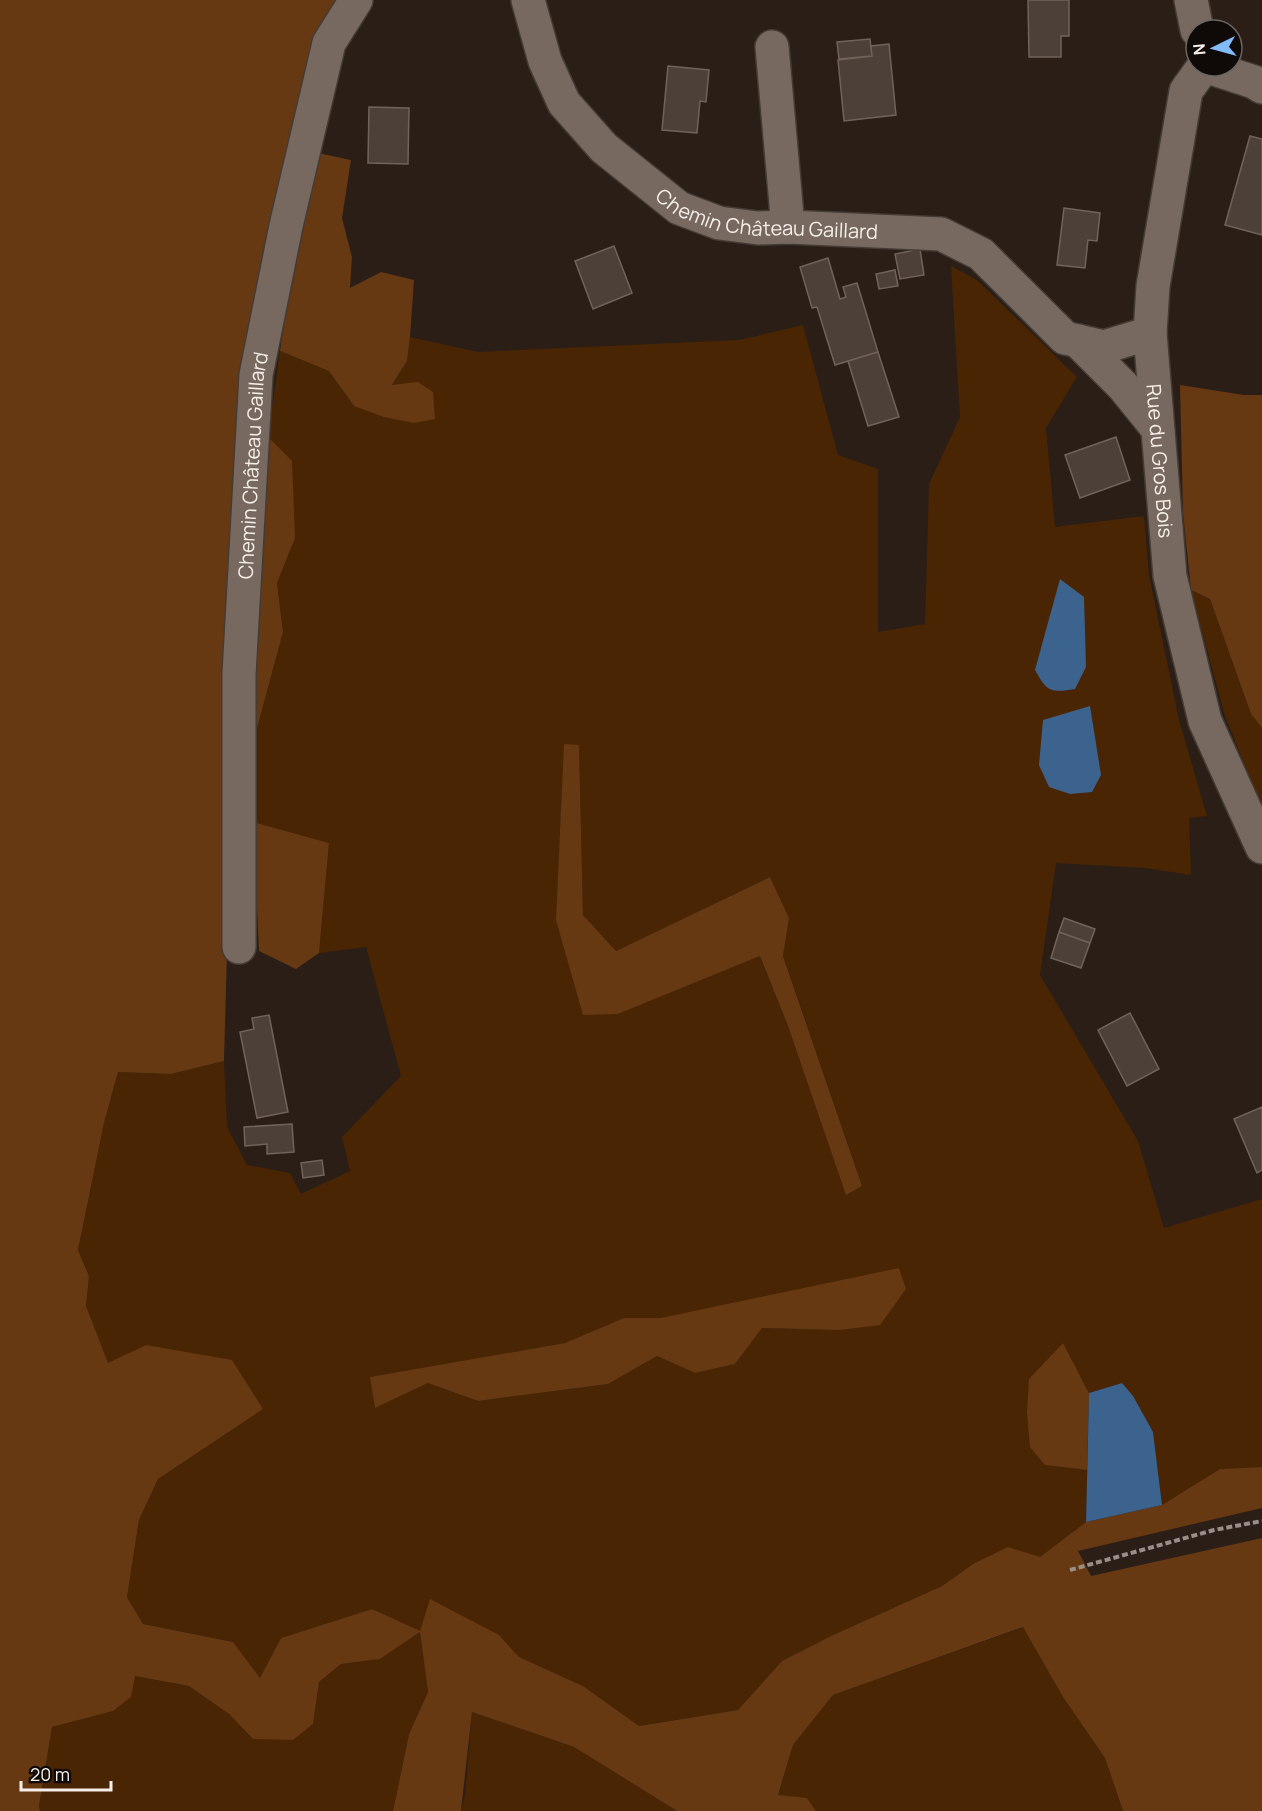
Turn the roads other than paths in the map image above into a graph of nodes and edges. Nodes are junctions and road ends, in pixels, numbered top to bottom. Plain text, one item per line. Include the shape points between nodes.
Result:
1 (356, 0) edge
2 (528, 0) edge
3 (1191, 0) edge
4 (1195, 18) edge
5 (772, 47) dead end
6 (1195, 78) edge
7 (1242, 78) edge
8 (1262, 87) edge
9 (788, 227) junction
10 (1150, 333) junction
11 (1078, 341) junction
12 (1157, 428) junction
13 (1262, 846) edge
14 (239, 947) dead end

1 - 14 street, Chemin Château Gaillard via 329,43 256,375 239,674
2 - 9 street, Chemin Château Gaillard via 545,61 564,103 604,148 679,208 719,223
3 - 4 street
5 - 9 street
6 - 10 street, Rue du Gros Bois via 1186,91 1153,286
7 - 8 street, Rue du Gros Bois
9 - 11 street, Chemin Château Gaillard via 941,234 981,254 1065,338
10 - 11 street, Chemin Château Gaillard via 1104,347
10 - 12 street, Rue du Gros Bois
11 - 12 street, Chemin Château Gaillard via 1123,386
12 - 13 street, Rue du Gros Bois via 1170,576 1205,722

